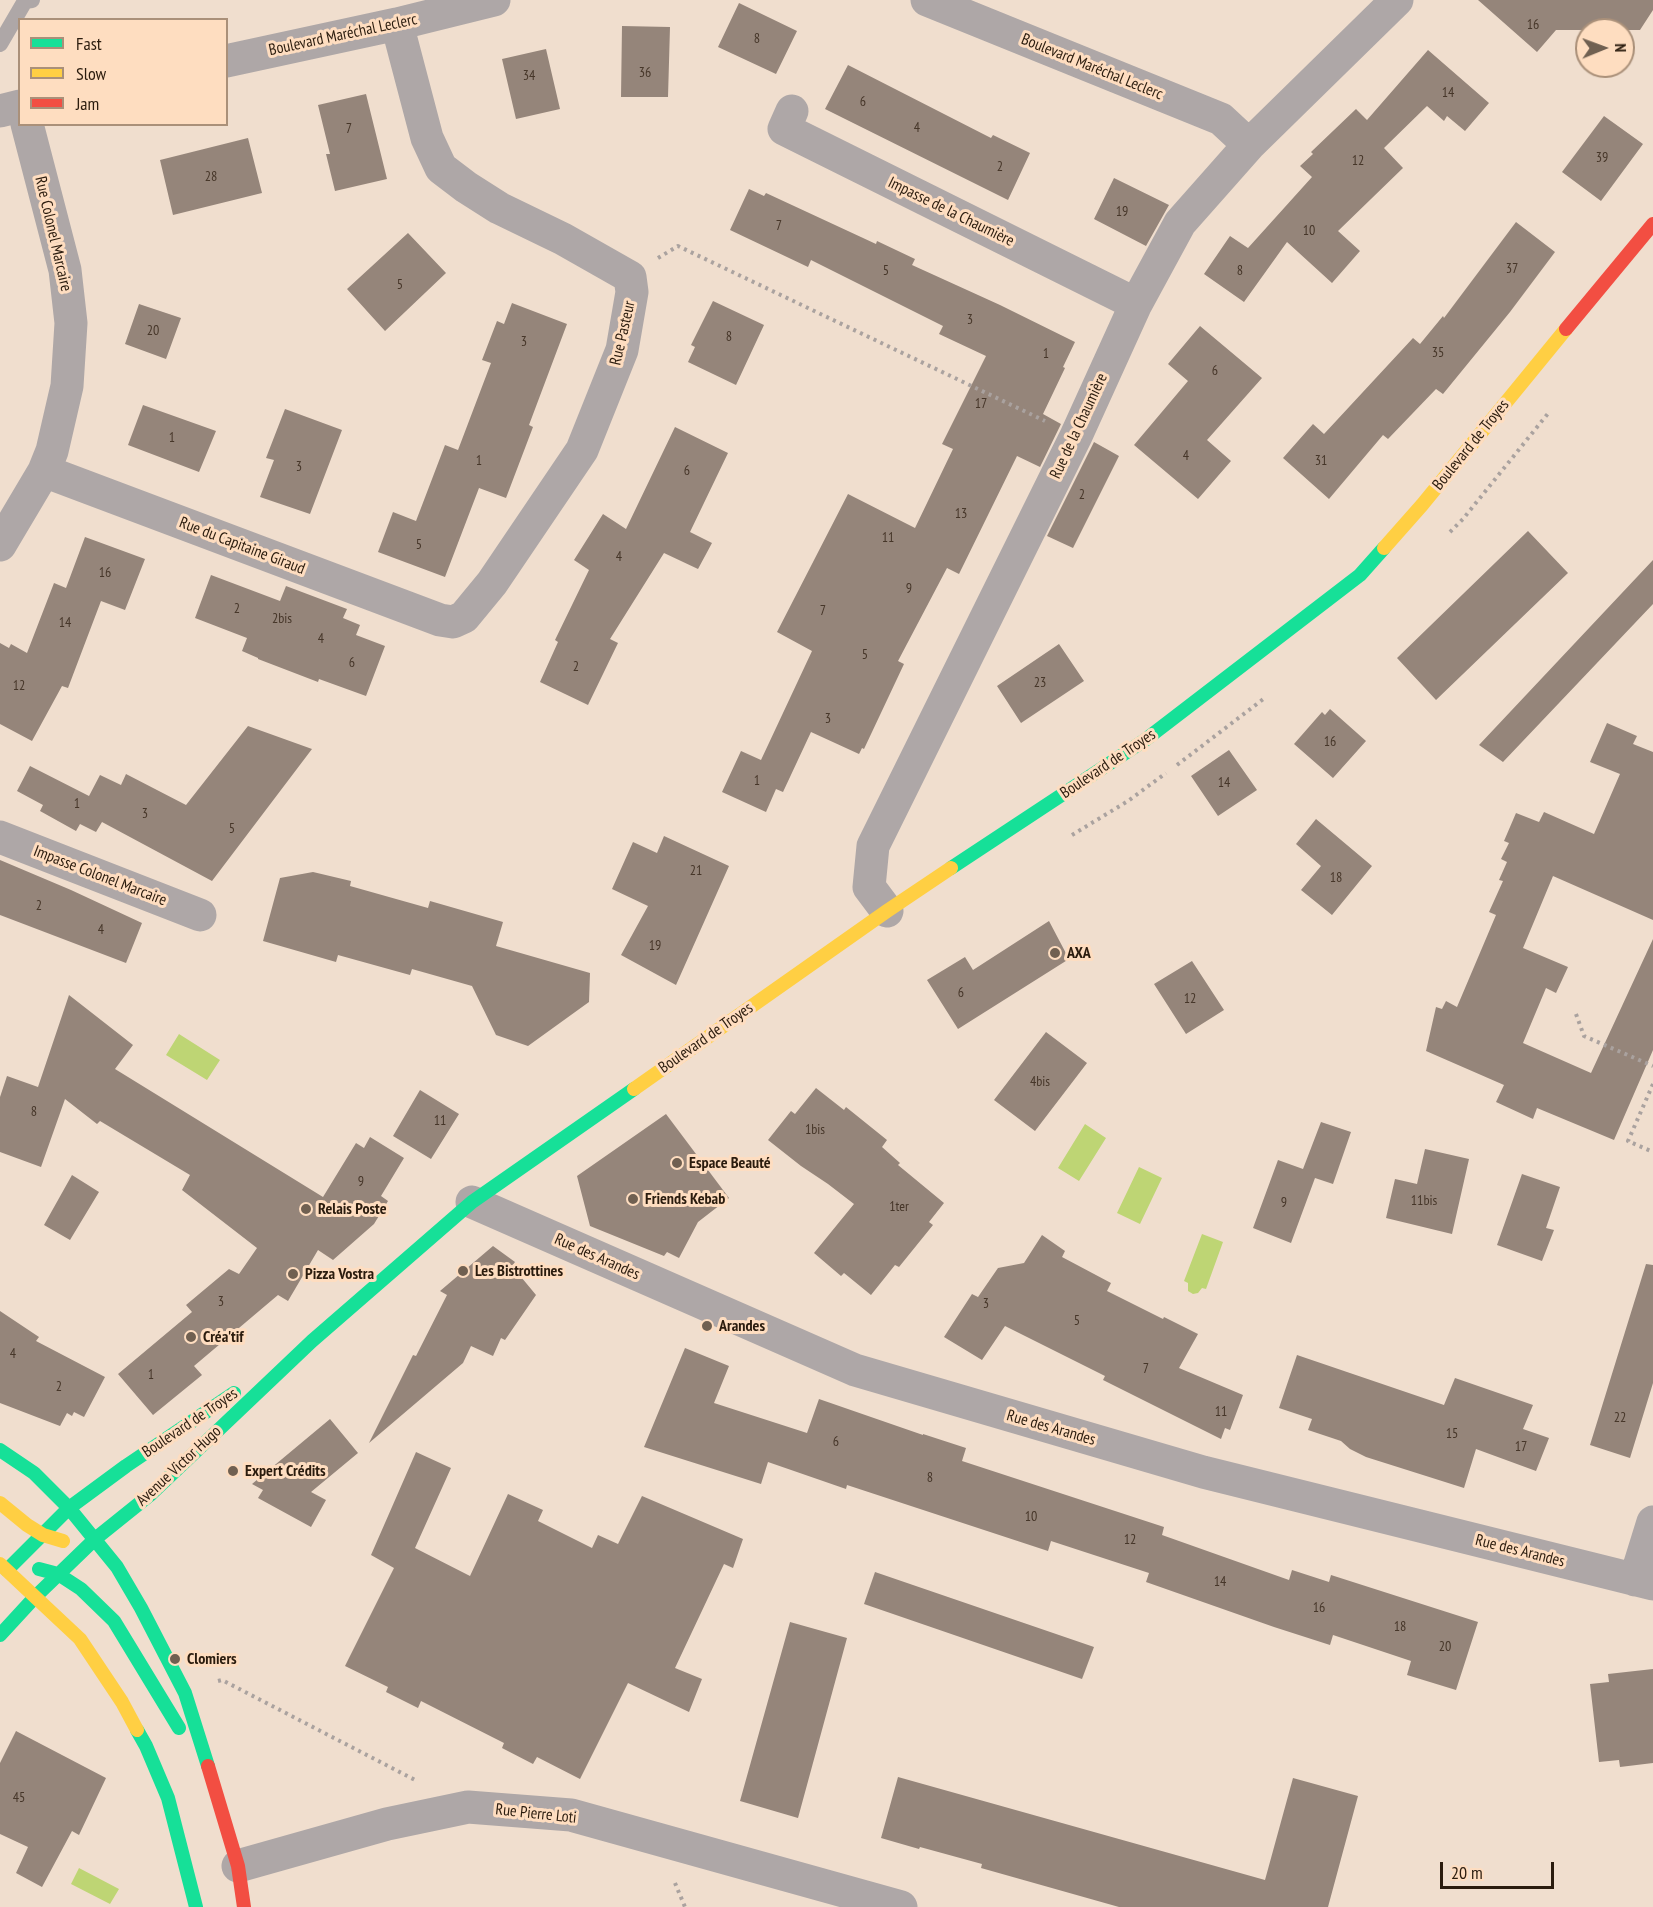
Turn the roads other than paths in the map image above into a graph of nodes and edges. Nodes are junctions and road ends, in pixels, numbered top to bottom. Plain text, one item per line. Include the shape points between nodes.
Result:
1 (32, 0) edge
2 (494, 0) edge
3 (927, 0) edge
4 (1397, 0) edge
5 (397, 24) junction
6 (0, 44) edge
7 (228, 61) edge
8 (18, 106) edge
9 (0, 111) edge
10 (792, 111) dead end
11 (28, 126) edge
12 (1249, 145) junction
13 (1653, 224) edge
14 (1136, 304) junction
15 (44, 471) junction
16 (0, 545) edge
17 (440, 620) joint
18 (0, 837) edge
19 (887, 911) junction
20 (200, 915) dead end
21 (471, 1202) junction
22 (312, 1341) junction
23 (0, 1450) edge
24 (0, 1503) edge
25 (69, 1508) junction
26 (1653, 1522) edge
27 (43, 1535) junction
28 (94, 1539) junction
29 (2, 1570) edge
30 (58, 1575) junction
31 (1644, 1582) edge
32 (35, 1597) junction
33 (0, 1635) edge
34 (219, 1800) junction
35 (238, 1866) junction
36 (196, 1907) edge
37 (244, 1907) edge
38 (902, 1907) edge

1 - 6 lane via 25,2
2 - 5 street, Boulevard Maréchal Leclerc
3 - 12 street, Boulevard Maréchal Leclerc via 1221,119
4 - 12 street, Rue de la Chaumière
5 - 7 street, Boulevard Maréchal Leclerc
5 - 17 street, Rue Pasteur via 427,138 441,168 499,208 630,276 632,292 622,350 582,450 464,617 453,622
8 - 9 street
10 - 14 street, Impasse de la Chaumière via 784,129
11 - 15 street, Rue Colonel Marcaire via 65,270 71,323 67,386
12 - 14 street, Rue de la Chaumière via 1180,224
13 - 19 main road, Boulevard de Troyes via 1360,575 1145,740
14 - 19 street, Rue de la Chaumière via 1076,436 873,846 869,887
15 - 16 street, Rue Colonel Marcaire
15 - 17 street, Rue du Capitaine Giraud
18 - 20 street, Impasse Colonel Marcaire
19 - 21 main road, Boulevard de Troyes
21 - 22 main road, Boulevard de Troyes
21 - 31 street, Rue des Arandes via 855,1370 1203,1472
22 - 25 main road, Boulevard de Troyes
22 - 28 main road, Avenue Victor Hugo via 151,1494
23 - 25 main road via 34,1473
24 - 27 main road
25 - 27 main road
25 - 28 main road
26 - 31 street
27 - 28 main road via 70,1543
27 - 29 main road
28 - 30 main road
28 - 34 main road via 117,1567 141,1608 184,1693
29 - 30 main road via 41,1569
29 - 32 main road
30 - 32 main road
30 - 34 main road via 81,1589 114,1621
32 - 33 main road
32 - 36 main road via 80,1639 146,1746 168,1798
34 - 35 main road
35 - 37 main road
35 - 38 street, Rue Pierre Loti via 387,1824 468,1807 572,1815

